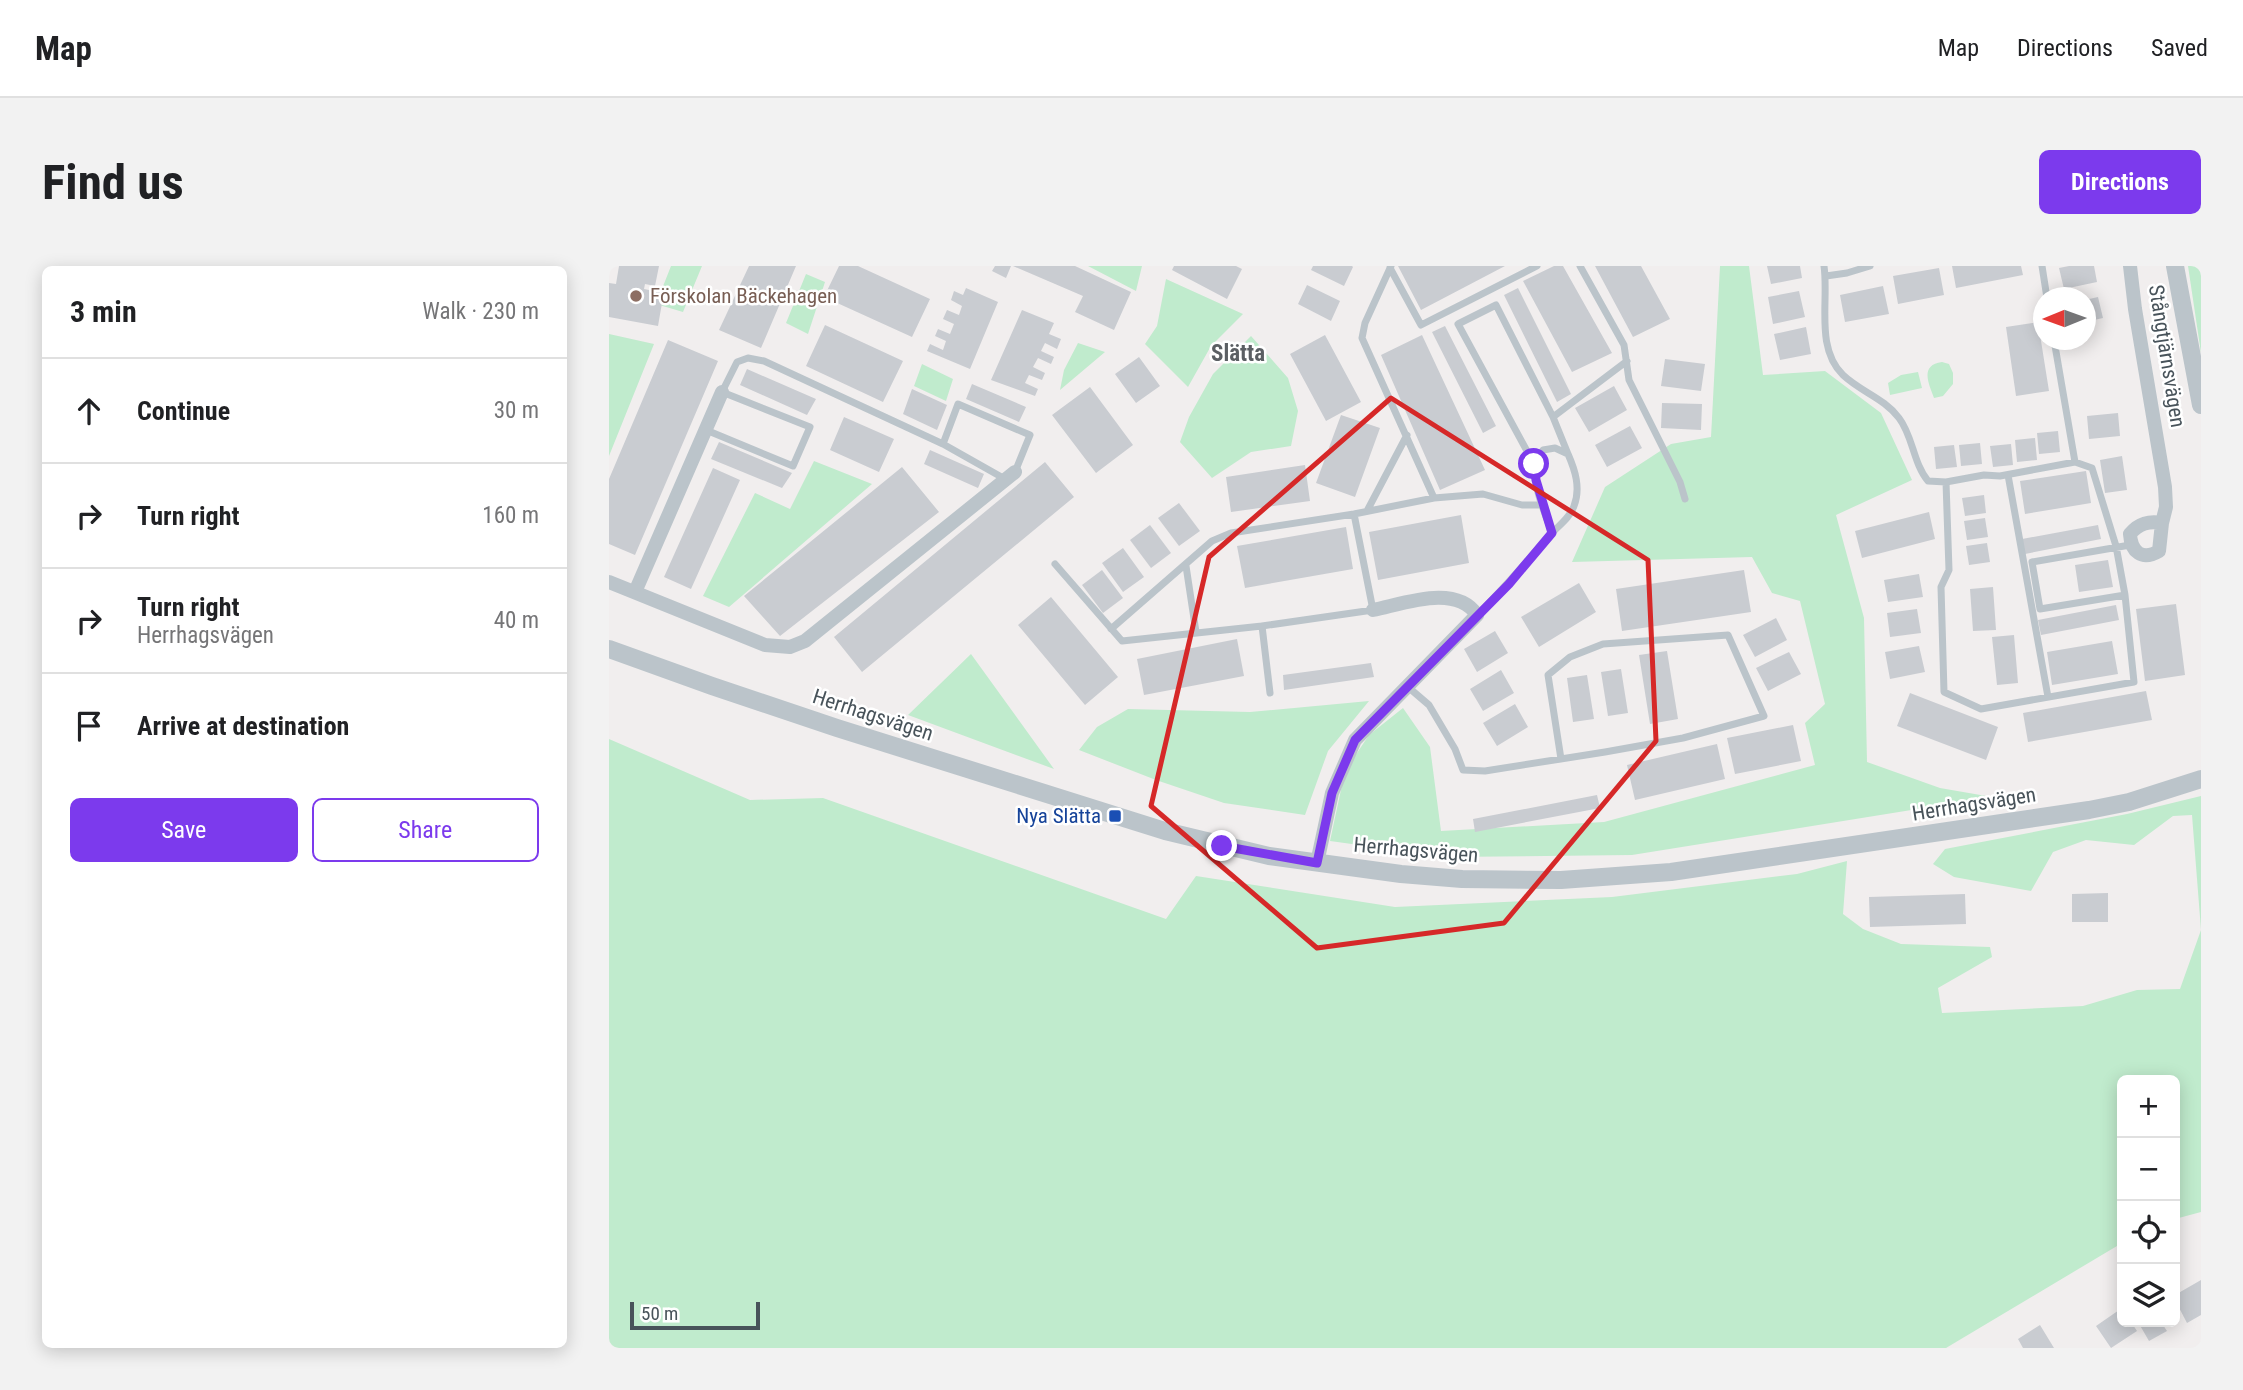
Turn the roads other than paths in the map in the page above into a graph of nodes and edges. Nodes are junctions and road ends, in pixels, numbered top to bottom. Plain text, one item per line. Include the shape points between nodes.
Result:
1 (1537, 266) edge
2 (1580, 266) edge
3 (1824, 266) edge
4 (1870, 266) edge
5 (2042, 266) edge
6 (2130, 266) edge
7 (2175, 266) edge
8 (1390, 267) edge
9 (1826, 276) junction
10 (2045, 287) edge
11 (2057, 350) edge
12 (1627, 362) junction
13 (722, 392) junction
14 (2201, 405) edge
15 (1553, 416) junction
16 (705, 429) junction
17 (1407, 435) junction
18 (943, 444) junction
19 (1568, 454) junction
20 (2075, 462) junction
21 (1534, 464) junction
22 (2008, 475) junction
23 (1010, 476) junction
24 (1945, 482) junction
25 (1434, 498) junction
26 (1685, 499) dead end
27 (1543, 505) junction
28 (1367, 511) junction
29 (1354, 514) junction
30 (2162, 530) junction
31 (1552, 533) junction
32 (2123, 546) junction
33 (1055, 564) dead end
34 (1186, 566) junction
35 (609, 582) edge
36 (635, 592) junction
37 (2125, 595) junction
38 (1373, 610) junction
39 (1477, 615) junction
40 (1262, 626) junction
41 (1111, 629) junction
42 (1196, 632) junction
43 (609, 649) edge
44 (1408, 687) junction
45 (1270, 693) dead end
46 (2048, 697) junction
47 (1561, 759) junction
48 (2201, 779) edge
49 (1317, 863) junction

1 - 8 lane via 1421,325
2 - 12 lane via 1624,345
3 - 9 lane
4 - 9 lane
5 - 10 lane
6 - 30 street, Stångtjärnsvägen via 2165,487
7 - 14 street, Stångtjärnsvägen
8 - 17 lane via 1362,338
9 - 24 lane via 1826,338 1832,357 1843,375 1888,405 1901,420 1928,481
11 - 20 lane
12 - 15 lane
12 - 26 lane via 1629,380
13 - 16 street
13 - 16 lane via 810,427 793,466
13 - 18 lane via 737,362 748,358 764,361
15 - 19 lane
15 - 21 lane via 1496,305 1458,324
16 - 36 street
17 - 25 lane
17 - 28 lane
18 - 23 lane
18 - 23 lane via 957,404 1030,435
19 - 21 lane via 1549,448
19 - 31 lane via 1577,487 1574,507
20 - 22 lane
20 - 32 lane via 2092,468
21 - 27 lane
22 - 24 lane
22 - 46 lane
23 - 36 street via 811,636 790,647 765,645
24 - 46 lane via 1949,570 1941,587 1944,692 1981,709
25 - 27 lane via 1483,494 1522,505
25 - 28 lane
27 - 31 lane
28 - 29 lane
29 - 34 lane via 1231,533 1212,541
29 - 38 lane
30 - 32 street via 2145,523 2136,526
30 - 32 street via 2158,551 2151,556
31 - 39 lane
32 - 37 lane
32 - 37 lane via 2032,562 2040,609
33 - 41 lane
34 - 41 lane
34 - 42 lane
35 - 36 street
37 - 46 lane via 2134,682
38 - 39 street via 1453,598
38 - 40 lane
39 - 44 street
40 - 42 lane
40 - 45 lane
41 - 42 lane via 1122,642
43 - 49 street, Herrhagsvägen via 799,716 1115,816 1222,846
44 - 47 lane via 1429,705 1463,770
44 - 49 street via 1355,740 1332,793
47 - 47 lane via 1683,738 1764,716 1728,635 1602,644 1570,657 1548,675
48 - 49 street, Herrhagsvägen via 2089,810 1671,872 1561,880 1462,880

